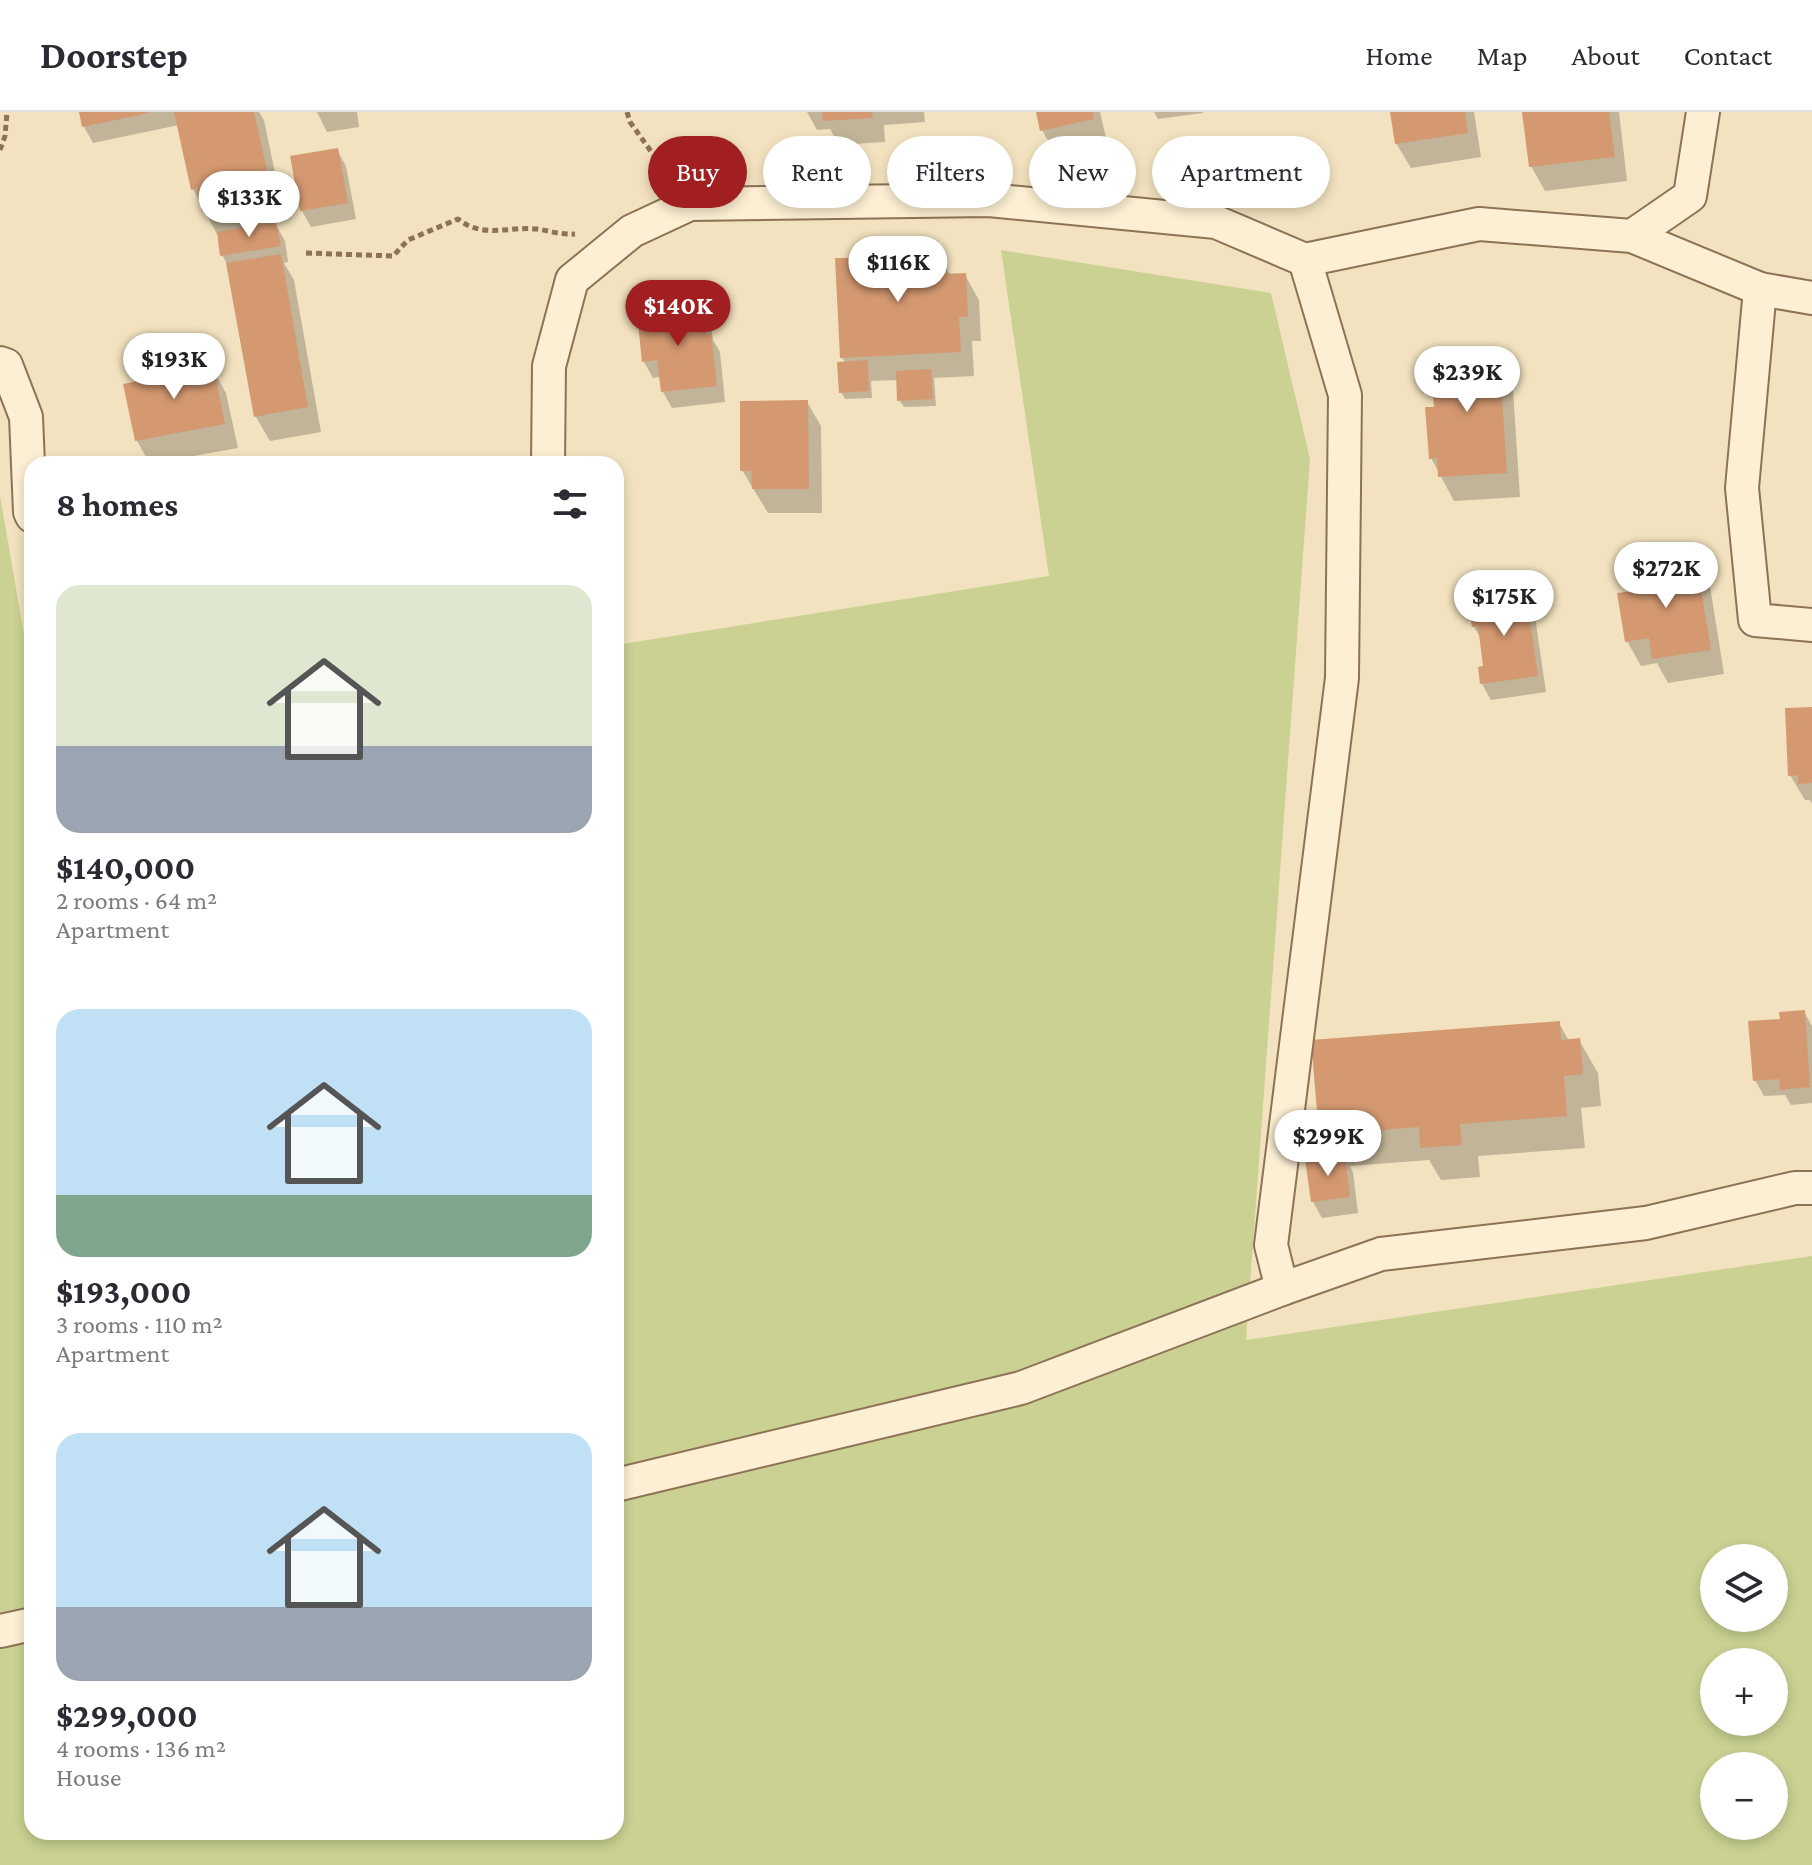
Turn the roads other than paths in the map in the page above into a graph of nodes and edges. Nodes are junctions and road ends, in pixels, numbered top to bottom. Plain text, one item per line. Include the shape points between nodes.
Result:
1 (1703, 112) edge
2 (1632, 236) junction
3 (1305, 260) junction
4 (1760, 289) junction
5 (1812, 298) edge
6 (0, 363) edge
7 (28, 456) edge
8 (548, 456) edge
9 (1812, 625) edge
10 (1812, 1188) edge
11 (1282, 1289) junction
12 (624, 1483) edge
13 (24, 1626) edge
14 (1, 1631) edge

1 - 2 street via 1690,196
2 - 3 street via 1479,224
2 - 4 street
3 - 8 street via 1216,222 989,200 690,204 632,231 572,280 549,366
3 - 11 street via 1345,395 1342,678 1271,1245
4 - 5 street
4 - 9 street via 1742,488 1755,620
6 - 7 street via 6,365 26,417
10 - 11 street via 1646,1223 1381,1254
11 - 12 street via 1021,1388
13 - 14 street

